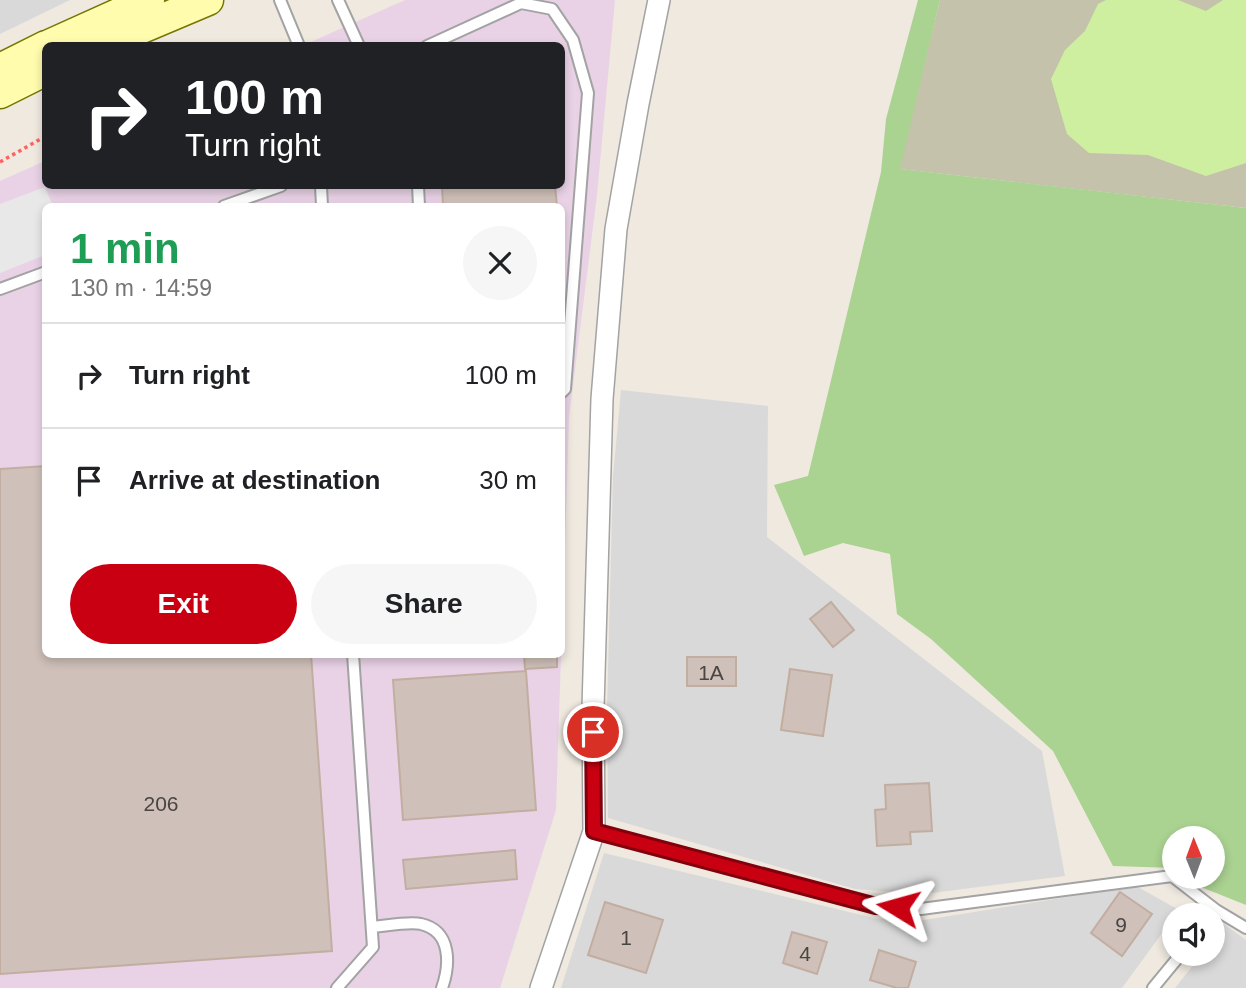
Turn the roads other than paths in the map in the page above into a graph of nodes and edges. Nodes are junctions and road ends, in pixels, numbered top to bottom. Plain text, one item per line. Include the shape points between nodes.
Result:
1 (208, 0) edge
2 (280, 0) edge
3 (338, 0) edge
4 (659, 0) edge
5 (140, 8) edge
6 (56, 42) edge
7 (103, 42) edge
8 (297, 42) edge
9 (357, 42) edge
10 (436, 42) edge
11 (42, 48) edge
12 (0, 69) edge
13 (42, 72) edge
14 (0, 93) edge
15 (272, 189) edge
16 (233, 203) edge
17 (42, 273) edge
18 (0, 289) edge
19 (565, 389) edge
20 (353, 658) edge
21 (594, 831) junction
22 (1203, 903) edge
23 (1225, 918) edge
24 (372, 927) junction
25 (1246, 928) edge
26 (1171, 966) edge
27 (337, 988) edge
28 (442, 988) edge
29 (541, 988) edge
30 (1153, 988) edge

1 - 5 main road
2 - 8 lane
3 - 9 lane
4 - 21 street via 616,229 602,399
5 - 6 main road
5 - 7 main road
10 - 19 lane via 521,3 552,9 573,40 588,93
11 - 12 main road
13 - 14 main road
15 - 16 lane
17 - 18 lane
20 - 24 lane
21 - 22 lane via 876,906 921,909 1172,876
21 - 29 street
23 - 25 lane
24 - 27 lane via 373,947
24 - 28 lane via 420,923 438,932 447,949
26 - 30 lane

